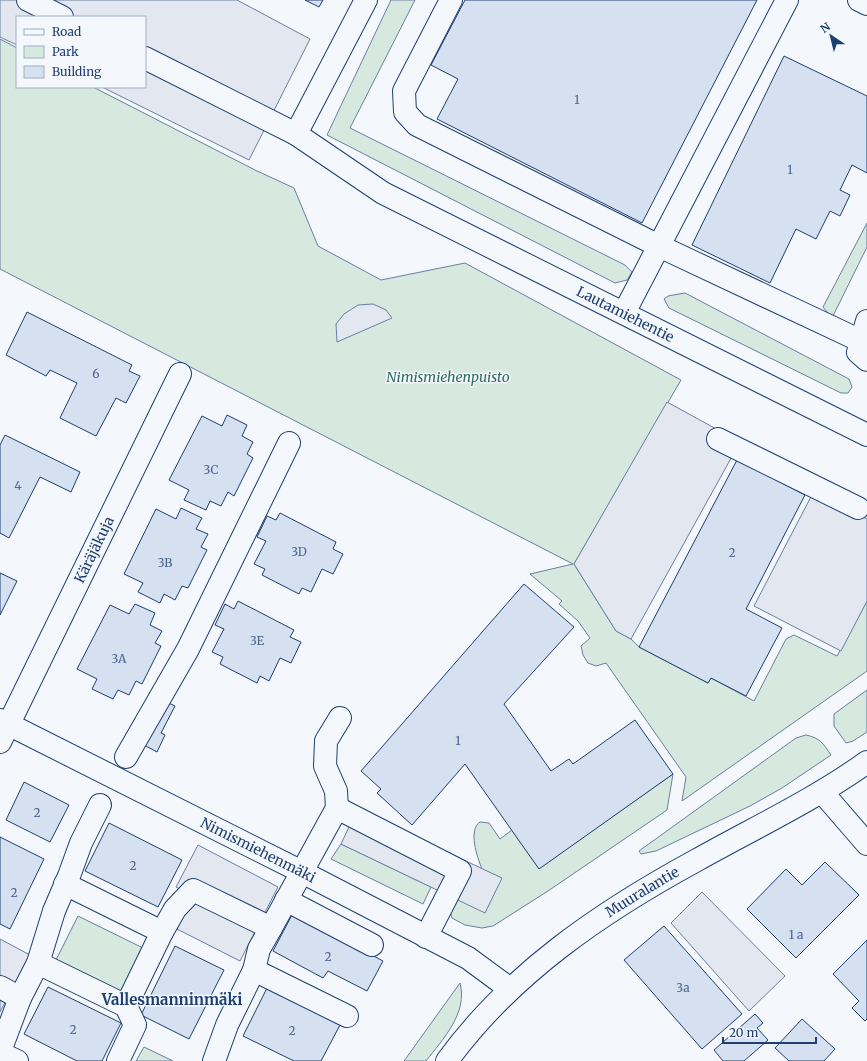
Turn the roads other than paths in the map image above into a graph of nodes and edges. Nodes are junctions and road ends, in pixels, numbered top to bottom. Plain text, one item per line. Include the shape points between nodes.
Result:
1 (28, 0) edge
2 (366, 0) edge
3 (451, 0) edge
4 (787, 0) edge
5 (859, 0) edge
6 (867, 4) edge
7 (60, 16) edge
8 (146, 59) edge
9 (296, 134) junction
10 (659, 246) junction
11 (624, 313) junction
12 (865, 341) edge
13 (180, 374) dead end
14 (866, 433) edge
15 (718, 440) dead end
16 (289, 443) dead end
17 (858, 508) dead end
18 (340, 718) dead end
19 (3, 729) edge
20 (126, 757) dead end
21 (867, 762) edge
22 (822, 792) junction
23 (100, 805) dead end
24 (337, 808) junction
25 (867, 844) edge
26 (302, 872) junction
27 (65, 884) junction
28 (286, 900) junction
29 (271, 928) junction
30 (162, 932) junction
31 (426, 937) junction
32 (372, 945) dead end
33 (38, 963) junction
34 (254, 970) junction
35 (0, 987) edge
36 (510, 989) junction
37 (20, 998) junction
38 (126, 1006) junction
39 (348, 1016) dead end
40 (0, 1052) edge
41 (222, 1058) edge
42 (17, 1061) edge
43 (118, 1061) edge
44 (448, 1061) edge

1 - 7 street
2 - 9 street
3 - 10 street via 404,92 404,112 418,126
4 - 10 street
5 - 6 street
8 - 9 street, Lautamiehentie
9 - 11 street, Lautamiehentie via 383,193
10 - 11 street
10 - 12 street
11 - 14 street, Lautamiehentie
13 - 19 street, Käräjäkuja
15 - 17 street
16 - 20 street via 188,648
18 - 24 street via 326,741 324,766 336,791
19 - 26 street, Nimismiehenmäki
21 - 22 street, Muuralantie
22 - 25 street
22 - 36 street, Muuralantie via 695,861 604,916 544,959
23 - 27 street
24 - 26 street
24 - 31 street via 460,871
26 - 28 street
26 - 31 street, Nimismiehenmäki
27 - 30 street
27 - 33 street
28 - 29 street
28 - 32 street
29 - 30 street via 193,890 174,909
29 - 34 street via 259,949
30 - 38 street
31 - 36 street, Nimismiehenmäki via 468,958
33 - 37 street
33 - 38 street
34 - 39 street
34 - 41 street via 227,1025
35 - 37 street
36 - 44 street, Muuralantie via 459,1045
37 - 40 street
38 - 43 street via 135,1025
40 - 42 street

